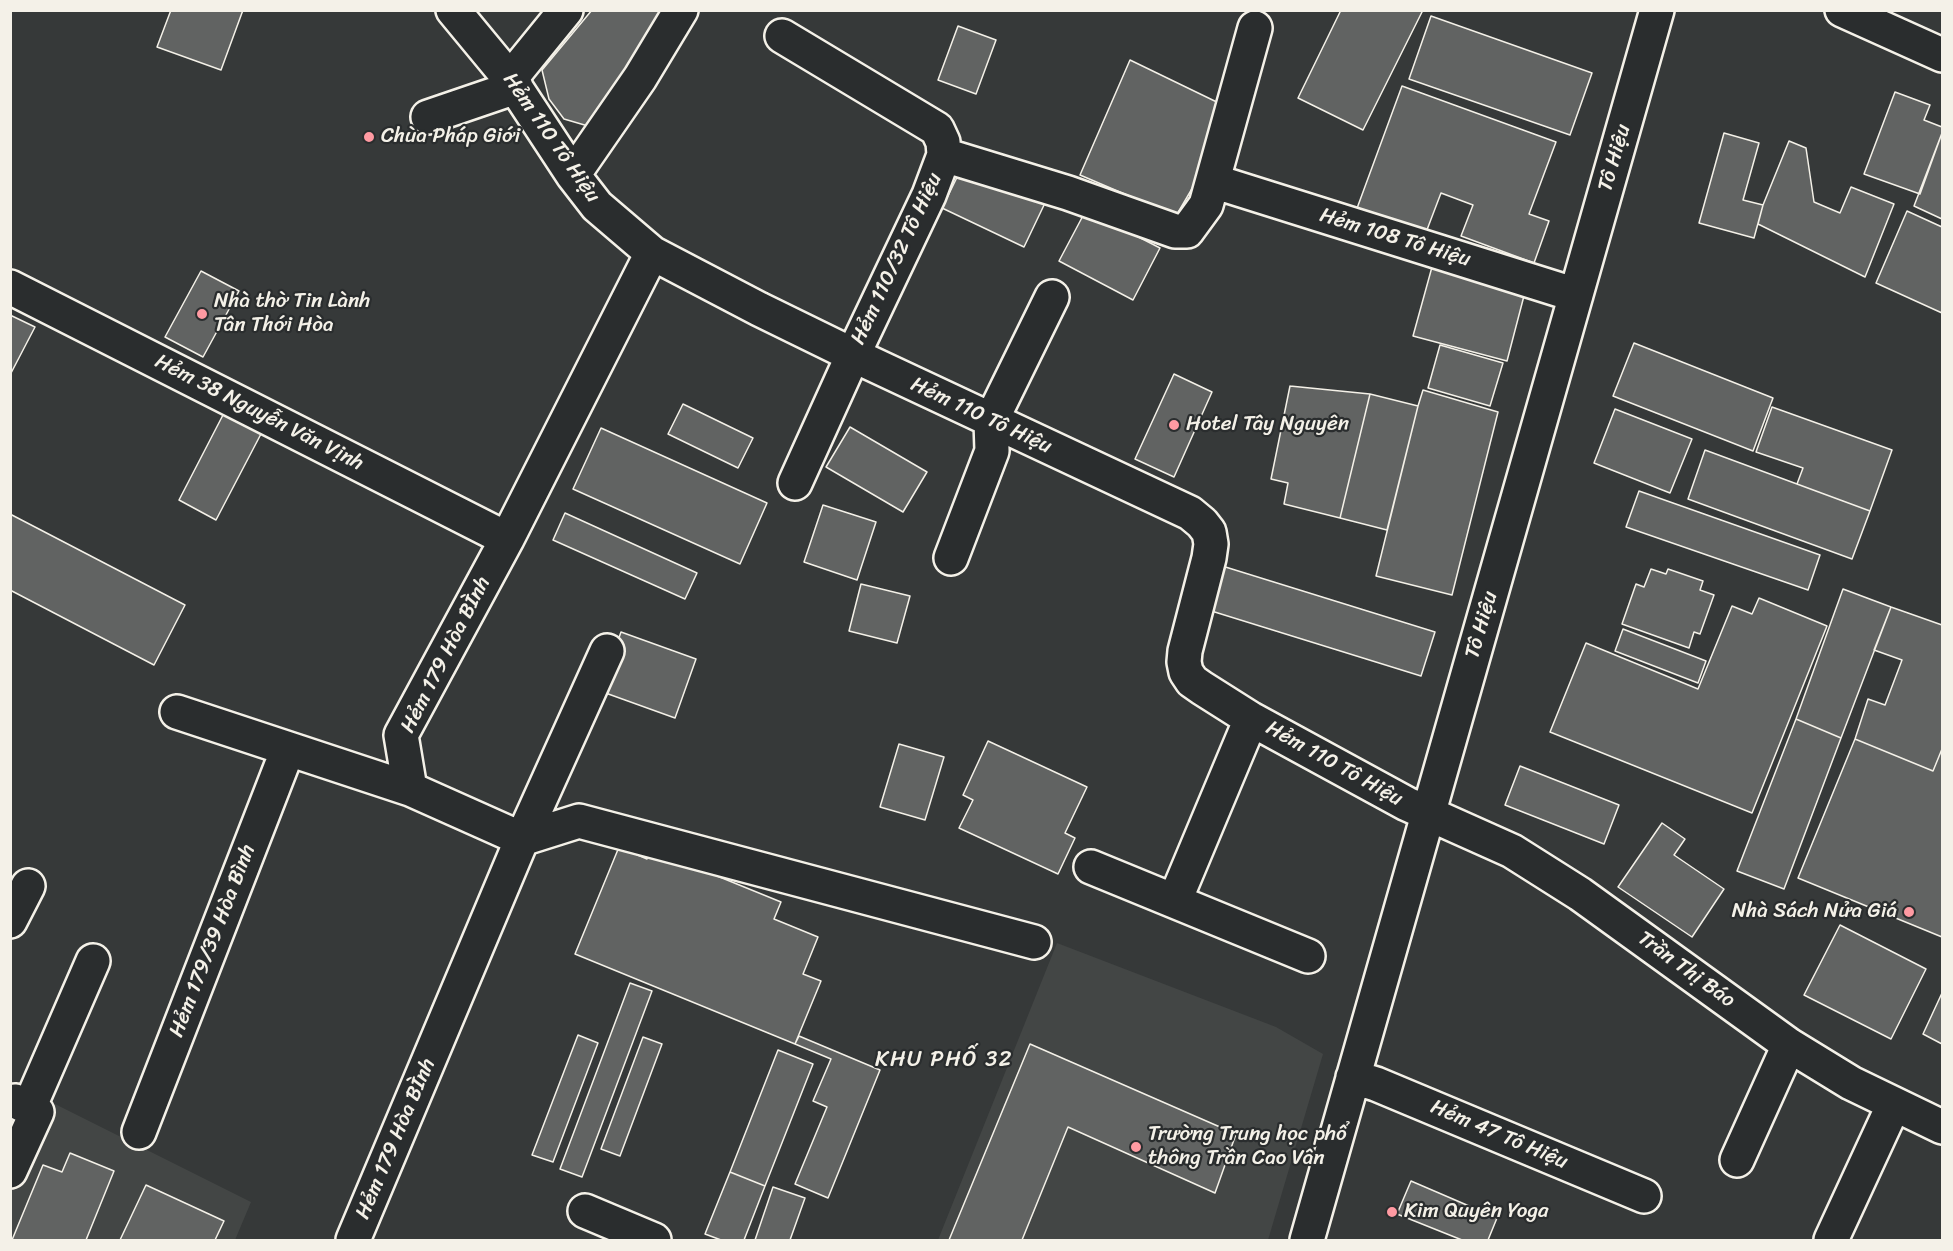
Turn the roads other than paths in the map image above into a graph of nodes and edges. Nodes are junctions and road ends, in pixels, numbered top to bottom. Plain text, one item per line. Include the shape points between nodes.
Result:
1 (453, 10) edge
2 (566, 10) edge
3 (681, 10) edge
4 (1657, 10) edge
5 (1842, 10) edge
6 (1255, 28) dead end
7 (782, 36) dead end
8 (1942, 55) edge
9 (513, 83) junction
10 (428, 117) dead end
11 (944, 155) junction
12 (573, 175) junction
13 (1213, 181) junction
14 (652, 253) junction
15 (10, 288) edge
16 (1576, 295) junction
17 (1052, 297) dead end
18 (853, 355) junction
19 (991, 421) junction
20 (795, 483) dead end
21 (507, 539) junction
22 (951, 558) dead end
23 (607, 651) dead end
24 (177, 712) dead end
25 (1251, 719) junction
26 (288, 749) junction
27 (411, 789) junction
28 (1428, 813) junction
29 (522, 839) junction
30 (1091, 867) dead end
31 (28, 886) dead end
32 (1175, 900) junction
33 (10, 921) edge
34 (1034, 942) dead end
35 (1308, 956) dead end
36 (93, 961) dead end
37 (1789, 1045) junction
38 (1353, 1077) junction
39 (20, 1103) edge
40 (1894, 1104) junction
41 (1942, 1127) edge
42 (139, 1132) dead end
43 (1737, 1160) dead end
44 (10, 1171) edge
45 (1644, 1196) dead end
46 (585, 1211) dead end
47 (353, 1240) edge
48 (654, 1240) edge
49 (1307, 1240) edge
50 (1831, 1240) edge

1 - 9 street, Hẻm 110 Tô Hiệu
2 - 9 street
3 - 12 street
4 - 16 street, Tô Hiệu
5 - 8 street
6 - 13 street
7 - 11 street, Hẻm 110/32 Tô Hiệu via 937,129
9 - 10 street
9 - 12 street, Hẻm 110 Tô Hiệu
11 - 13 street via 1175,231 1187,231 1206,205
11 - 18 street, Hẻm 110/32 Tô Hiệu
12 - 14 street, Hẻm 110 Tô Hiệu via 597,206
13 - 16 street, Hẻm 108 Tô Hiệu
14 - 18 street, Hẻm 110 Tô Hiệu
14 - 21 street, Hẻm 179 Hòa BÌnh
15 - 21 street, Hẻm 38 Nguyễn Văn Vịnh
16 - 28 street, Tô Hiệu
17 - 19 street
18 - 19 street, Hẻm 110 Tô Hiệu
18 - 20 street, Hẻm 110/32 Tô Hiệu
19 - 22 street via 992,451
19 - 25 street, Hẻm 110 Tô Hiệu via 1190,513 1202,523 1211,544 1185,651 1186,672 1192,681
21 - 27 street, Hẻm 179 Hòa BÌnh via 401,735
23 - 29 street, Hẻm 179 Hòa BÌnh
24 - 26 street
25 - 28 street, Hẻm 110 Tô Hiệu
25 - 32 street
26 - 27 street
26 - 42 street, Hẻm 179/39 Hòa Bình
27 - 29 street
28 - 37 street, Trần Thị Báo via 1512,851 1580,894
28 - 38 street, Tô Hiệu
29 - 34 street via 579,821
29 - 47 street, Hẻm 179 Hòa BÌnh
30 - 32 street
31 - 33 street
32 - 35 street
36 - 39 street
37 - 40 street, Trần Thị Báo
37 - 43 street
38 - 45 street, Hẻm 47 Tô Hiệu
38 - 49 street, Tô Hiệu
39 - 44 street via 37,1112
40 - 41 street, Trần Thị Báo
40 - 50 street
46 - 48 street

